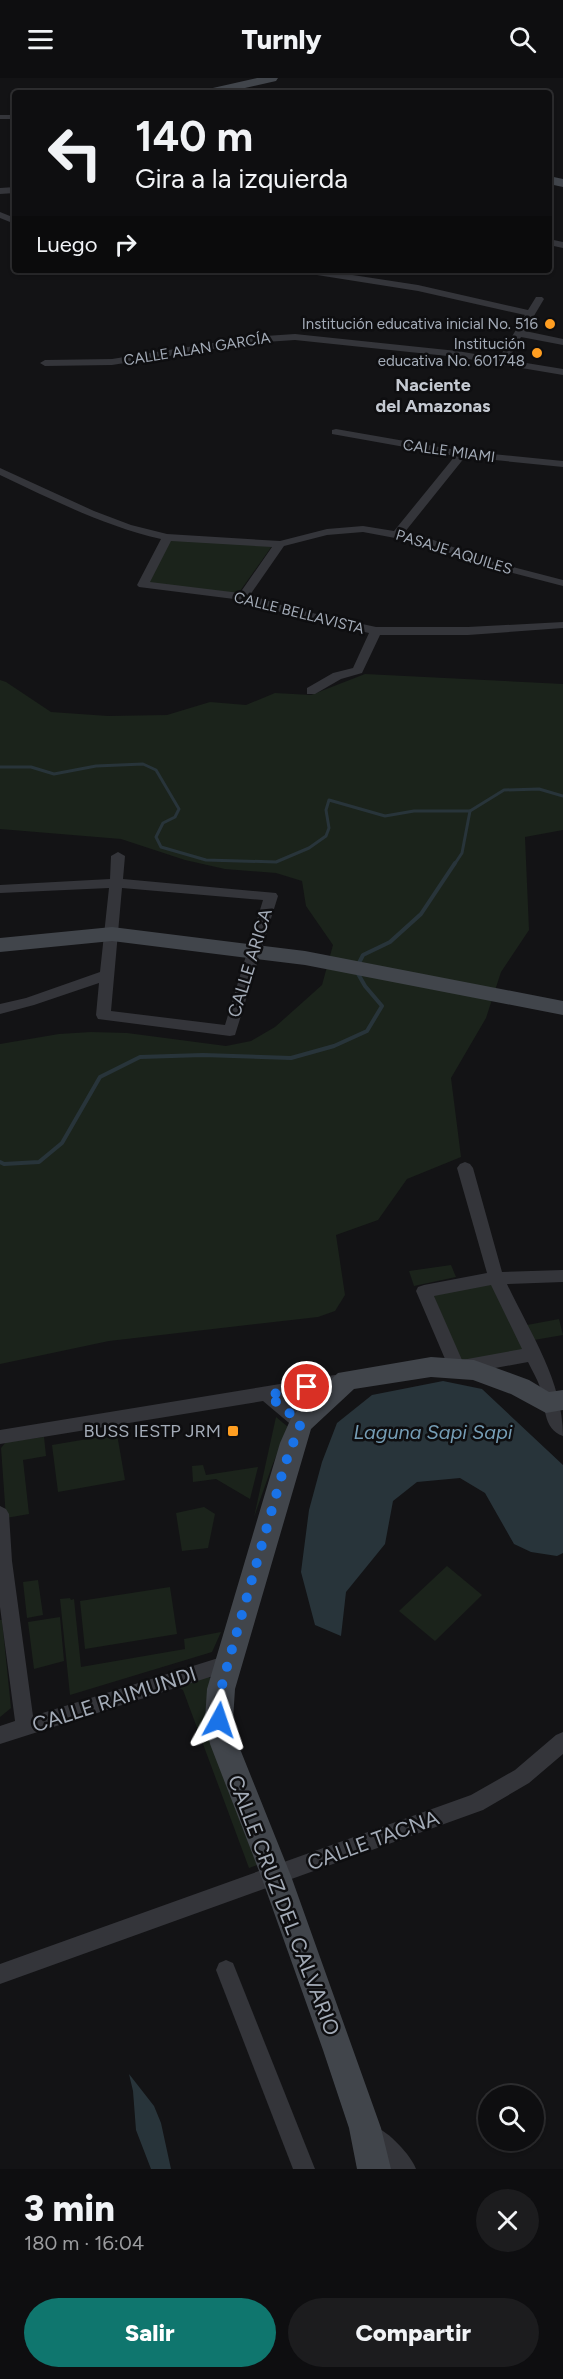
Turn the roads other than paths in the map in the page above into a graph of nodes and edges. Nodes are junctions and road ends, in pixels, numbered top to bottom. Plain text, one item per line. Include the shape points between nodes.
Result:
1 (272, 78) edge
2 (221, 90) edge
3 (320, 273) dead end
4 (539, 299) dead end
5 (530, 314) junction
6 (518, 333) junction
7 (563, 342) edge
8 (502, 361) junction
9 (45, 363) dead end
10 (563, 372) edge
11 (336, 432) dead end
12 (462, 454) junction
13 (563, 464) edge
14 (0, 471) edge
15 (398, 534) junction
16 (167, 537) junction
17 (280, 544) junction
18 (563, 583) edge
19 (243, 597) junction
20 (563, 625) edge
21 (376, 631) junction
22 (311, 691) dead end
23 (118, 856) dead end
24 (116, 883) junction
25 (0, 889) edge
26 (112, 933) junction
27 (0, 945) edge
28 (255, 951) junction
29 (107, 975) junction
30 (563, 1008) edge
31 (0, 1009) edge
32 (465, 1168) dead end
33 (563, 1276) edge
34 (496, 1278) junction
35 (533, 1354) junction
36 (457, 1368) junction
37 (346, 1380) junction
38 (268, 1395) junction
39 (556, 1401) edge
40 (301, 1423) junction
41 (563, 1429) edge
42 (0, 1437) edge
43 (0, 1515) edge
44 (2, 1561) edge
45 (228, 1663) junction
46 (25, 1727) junction
47 (0, 1735) edge
48 (563, 1741) edge
49 (276, 1876) junction
50 (226, 1970) dead end
51 (0, 1974) edge
52 (364, 2128) junction
53 (304, 2169) edge
54 (374, 2169) edge
55 (405, 2169) edge

1 - 2 street
3 - 5 street via 418,288
4 - 5 street
5 - 6 street
6 - 7 street
6 - 8 street
8 - 9 street, CALLE ALAN GARCÍA via 277,337 141,359
8 - 10 street, CALLE ALAN GARCÍA
11 - 12 street, CALLE MIAMI
12 - 13 street, CALLE MIAMI
12 - 15 street
14 - 16 street, PASAJE AQUILES via 90,513 128,528
15 - 17 street, PASAJE AQUILES via 347,529
15 - 18 street, PASAJE AQUILES
16 - 17 street, PASAJE AQUILES
16 - 19 street, CALLE BELLAVISTA via 143,585
17 - 19 street
19 - 21 street, CALLE BELLAVISTA
20 - 21 street, CALLE BELLAVISTA
21 - 22 street via 358,670 337,676
23 - 24 street
24 - 25 street
24 - 26 street
24 - 28 street, CALLE ARICA via 271,896
26 - 27 street
26 - 28 street
26 - 29 street
28 - 29 street, CALLE ARICA via 230,1031 103,1015
28 - 30 street
29 - 31 street
32 - 34 street
33 - 34 street
34 - 35 street
34 - 36 street via 424,1291
35 - 36 street
35 - 39 street
36 - 37 street via 410,1369
36 - 39 street via 497,1377 546,1404
37 - 38 street
37 - 40 street, CALLE CRUZ DEL CALVARIO
38 - 40 street
38 - 42 street
39 - 41 street via 553,1415
40 - 45 street, CALLE CRUZ DEL CALVARIO via 285,1464
43 - 44 street
44 - 46 street
45 - 46 street, CALLE RAIMUNDI
45 - 49 street, CALLE CRUZ DEL CALVARIO via 219,1720 224,1744
46 - 47 street, CALLE RAIMUNDI
48 - 49 street, CALLE TACNA via 531,1771 476,1803
49 - 51 street, CALLE TACNA
49 - 52 street, CALLE CRUZ DEL CALVARIO
50 - 53 street
52 - 54 street, CALLE CRUZ DEL CALVARIO
52 - 55 street

